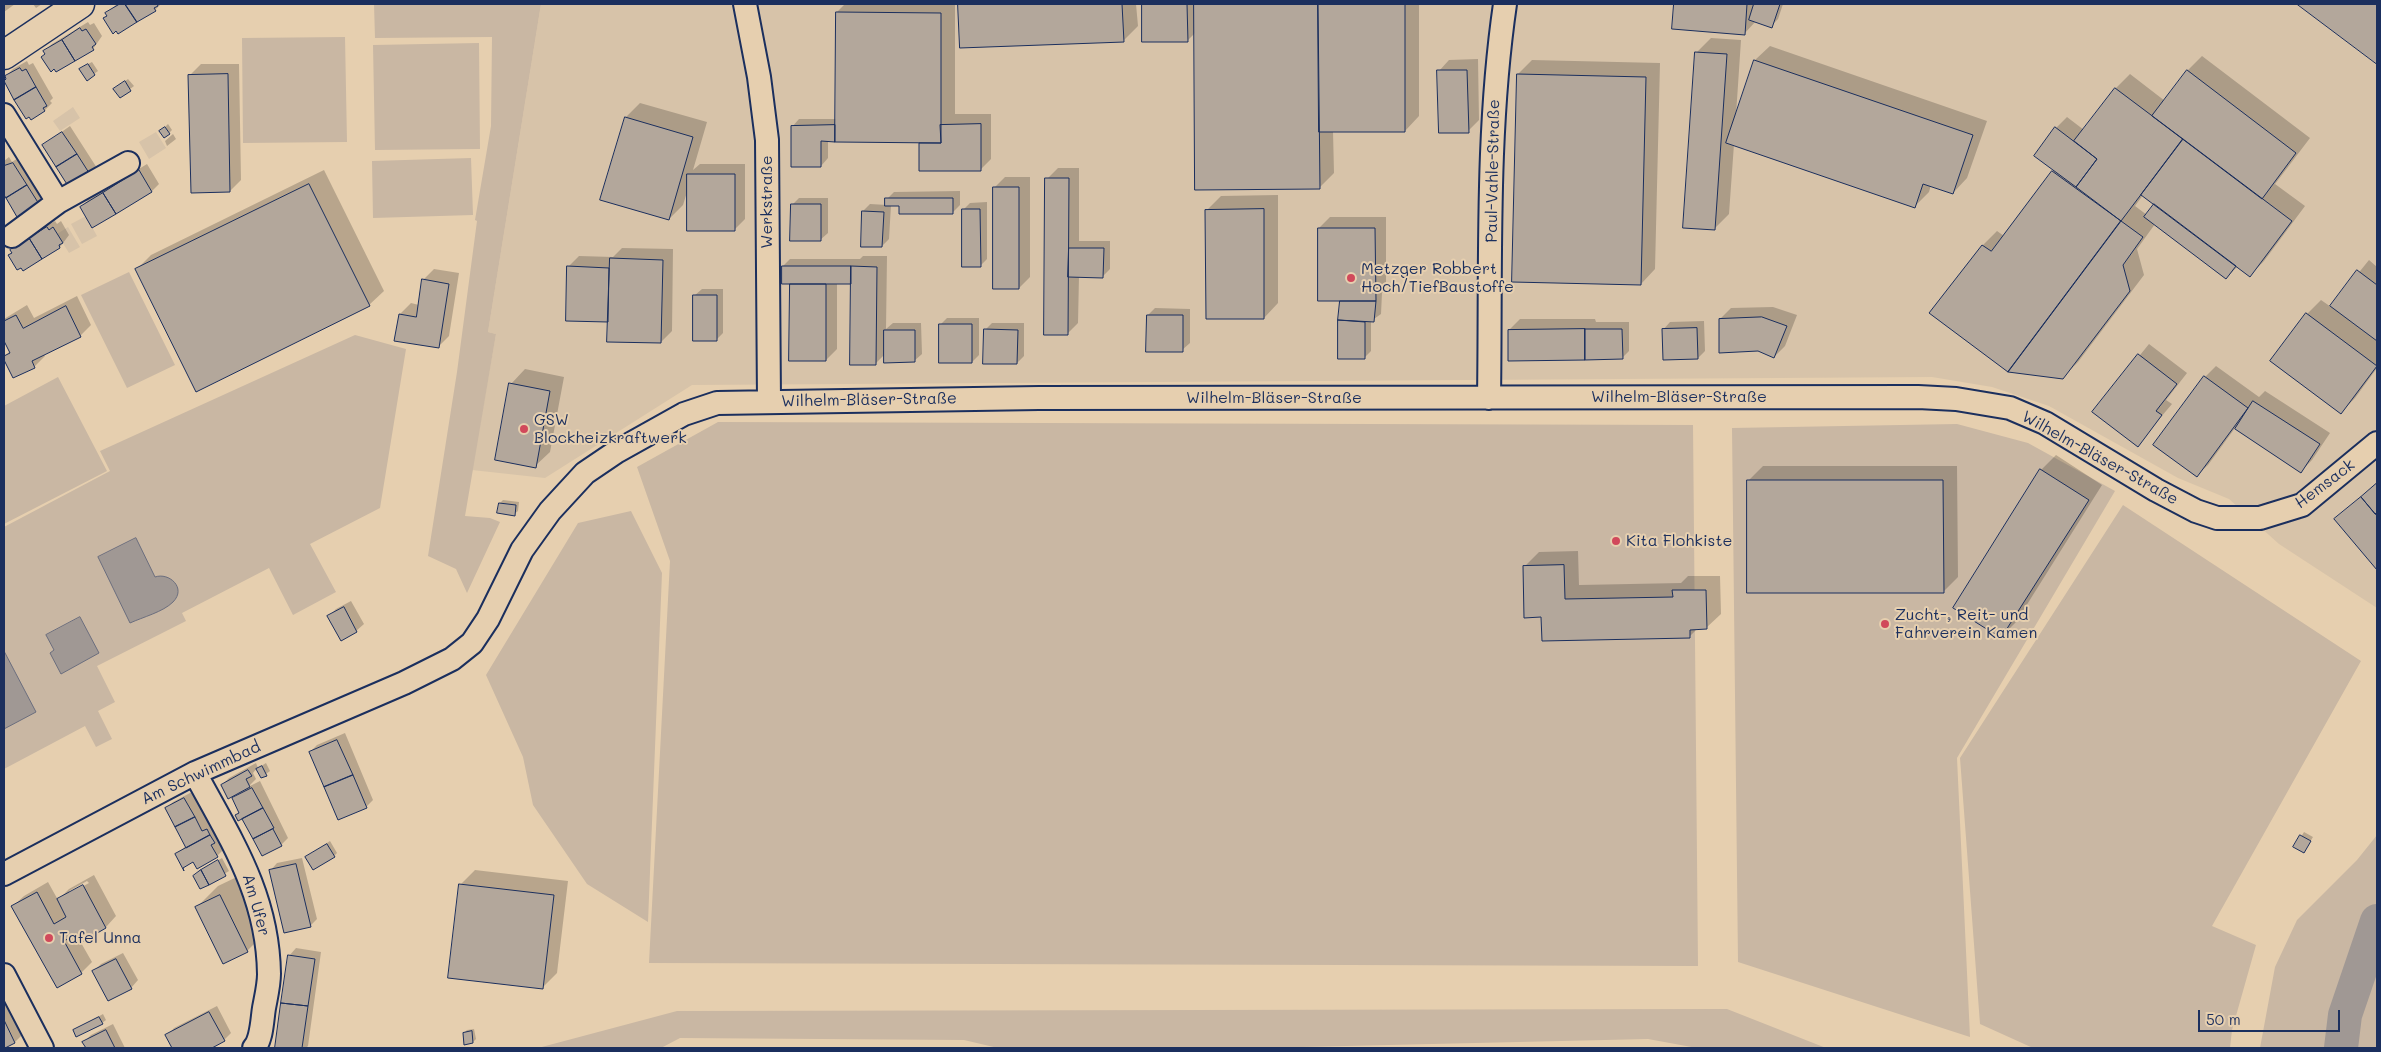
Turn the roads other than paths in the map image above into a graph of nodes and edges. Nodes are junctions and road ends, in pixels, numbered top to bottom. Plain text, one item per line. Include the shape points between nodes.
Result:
1 (80, 4) edge
2 (745, 4) edge
3 (1505, 4) edge
4 (4, 55) edge
5 (4, 115) edge
6 (128, 163) dead end
7 (58, 202) junction
8 (12, 236) dead end
9 (1489, 398) junction
10 (769, 401) junction
11 (2377, 443) edge
12 (2237, 519) joint
13 (404, 683) joint
14 (195, 773) junction
15 (4, 874) edge
16 (4, 975) edge
17 (42, 1048) edge
18 (254, 1048) edge

1 - 4 street
2 - 10 street, Werkstraße via 767,140
3 - 9 street, Paul-Vahle-Straße via 1495,82 1492,146
5 - 7 street
6 - 7 street
7 - 8 street
9 - 10 street, Wilhelm-Bläser-Straße
9 - 12 street, Wilhelm-Bläser-Straße via 1918,397 1990,403 2045,423 2196,511 2217,518
10 - 13 street, Wilhelm-Bläser-Straße via 717,403 684,414 585,473 550,511 522,550 488,619 472,643 452,658
11 - 12 street, Hemsack via 2302,505 2260,518
13 - 14 street, Am Schwimmbad
14 - 15 street, Am Schwimmbad
14 - 18 street, Am Ufer via 248,871 267,940 269,976 262,1024
16 - 17 street

